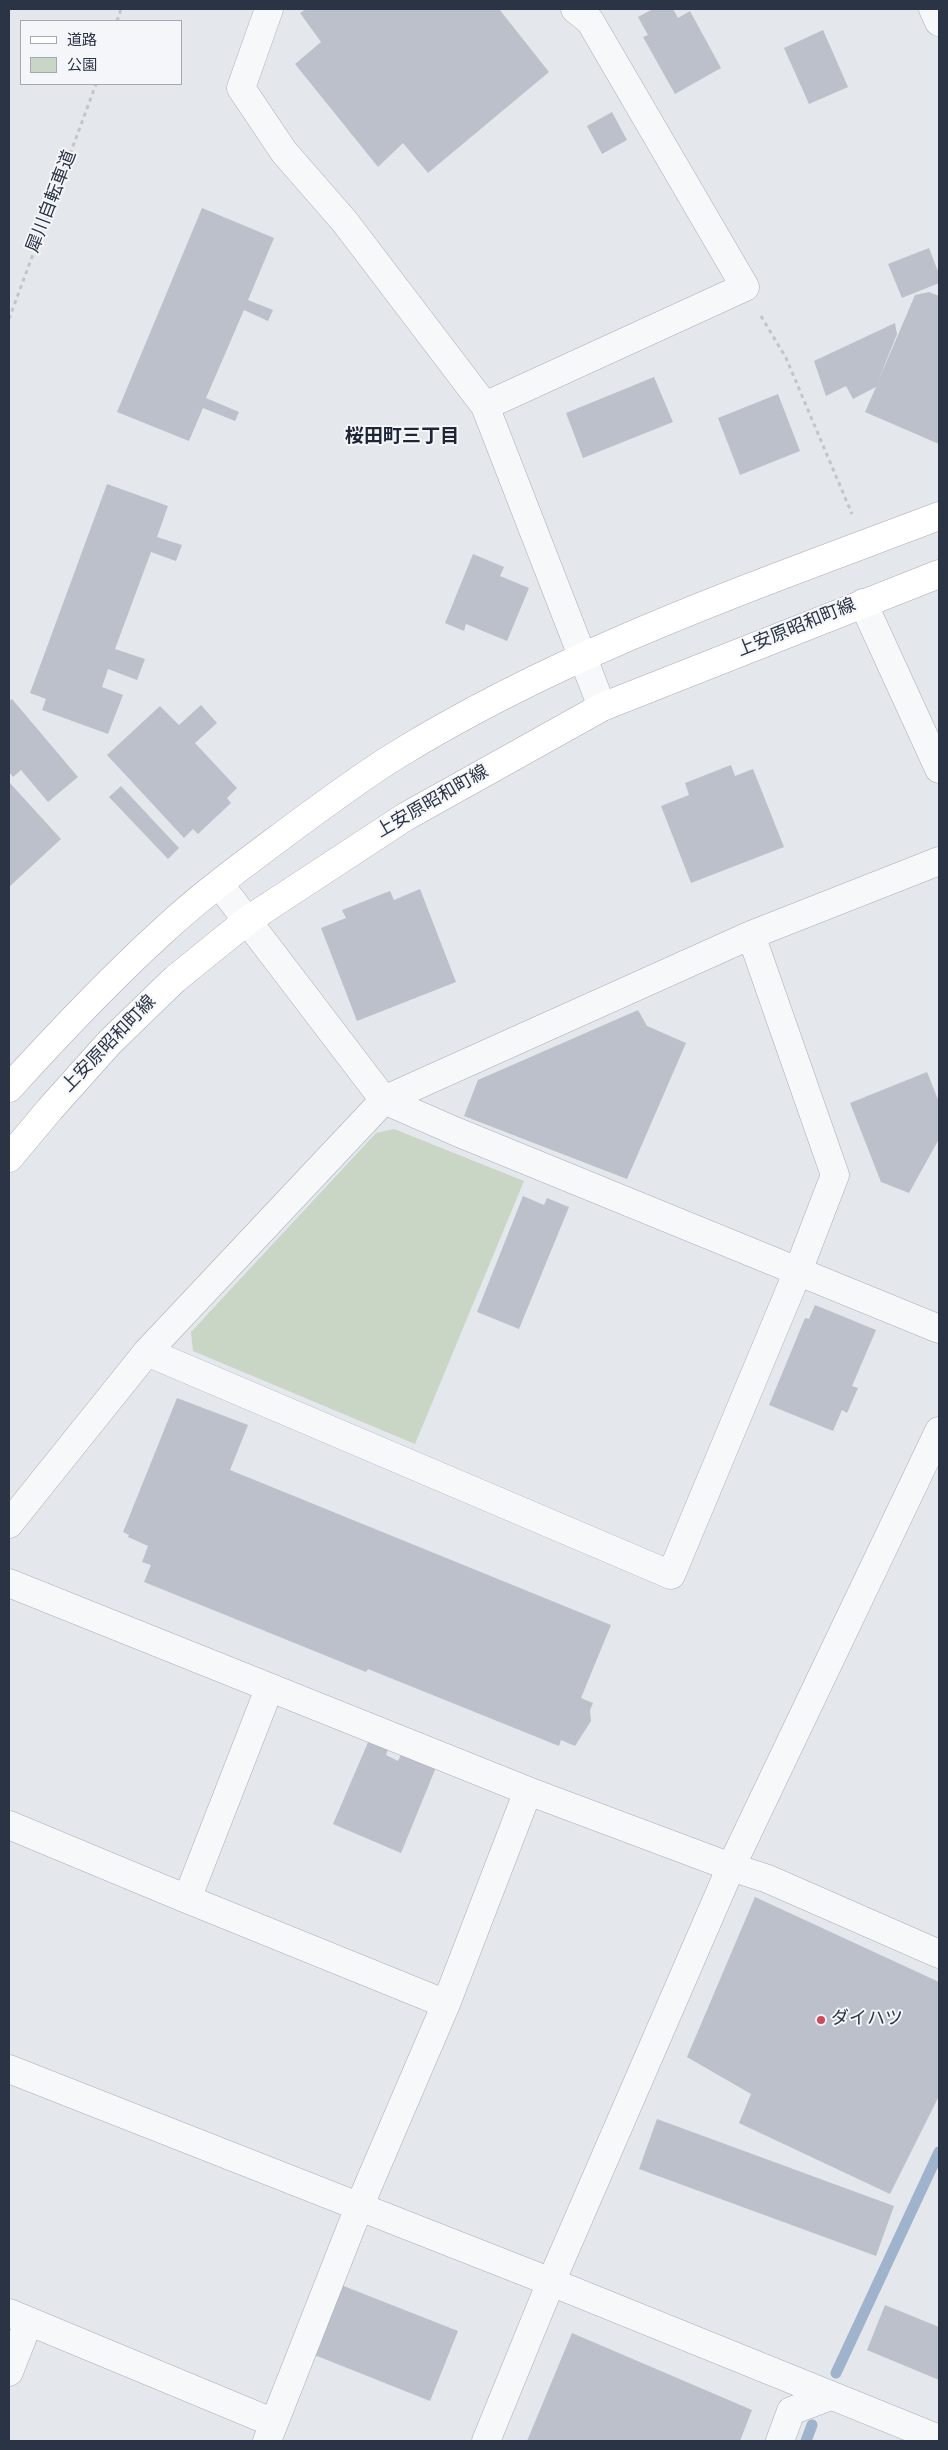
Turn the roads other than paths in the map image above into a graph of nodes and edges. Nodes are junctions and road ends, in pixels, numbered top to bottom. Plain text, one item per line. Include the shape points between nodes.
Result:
1 (269, 9) edge
2 (933, 9) edge
3 (590, 13) edge
4 (939, 22) edge
5 (485, 406) junction
6 (939, 516) edge
7 (939, 574) edge
8 (863, 603) junction
9 (582, 658) junction
10 (602, 708) junction
11 (939, 769) edge
12 (939, 861) edge
13 (220, 885) junction
14 (248, 920) junction
15 (751, 935) junction
16 (9, 1088) edge
17 (384, 1100) junction
18 (9, 1158) edge
19 (798, 1271) junction
20 (939, 1329) edge
21 (147, 1352) junction
22 (939, 1431) edge
23 (9, 1524) edge
24 (9, 1583) edge
25 (269, 1689) junction
26 (528, 1791) junction
27 (9, 1825) edge
28 (732, 1867) junction
29 (187, 1899) junction
30 (939, 1954) edge
31 (446, 2004) junction
32 (9, 2069) edge
33 (359, 2208) junction
34 (551, 2282) junction
35 (19, 2317) edge
36 (9, 2372) edge
37 (830, 2396) junction
38 (271, 2432) edge
39 (939, 2439) edge
40 (486, 2441) edge
41 (780, 2441) edge

1 - 5 street via 241,88 284,152 345,222
2 - 4 street
3 - 5 street via 745,287
5 - 9 street
6 - 9 main road via 681,614
7 - 8 main road, 上安原昭和町線
8 - 10 main road, 上安原昭和町線
8 - 11 street
9 - 10 street
9 - 13 main road via 490,702 394,756 322,806
10 - 14 main road, 上安原昭和町線 via 405,817
12 - 15 street
13 - 14 street
13 - 16 main road via 166,928 77,1012
14 - 17 street
14 - 18 main road, 上安原昭和町線 via 175,979 110,1042
15 - 17 street
15 - 19 street via 835,1175
17 - 19 street
17 - 21 street
19 - 20 street
19 - 21 street via 671,1575
21 - 23 street
22 - 28 street
24 - 25 street
25 - 26 street
25 - 29 street
26 - 28 street
26 - 31 street
27 - 29 street
28 - 30 street via 768,1879
28 - 34 street
29 - 31 street
31 - 33 street
32 - 33 street
33 - 34 street
33 - 38 street
34 - 37 street
34 - 40 street
35 - 36 street
35 - 38 street
37 - 39 street
37 - 41 street via 791,2411

